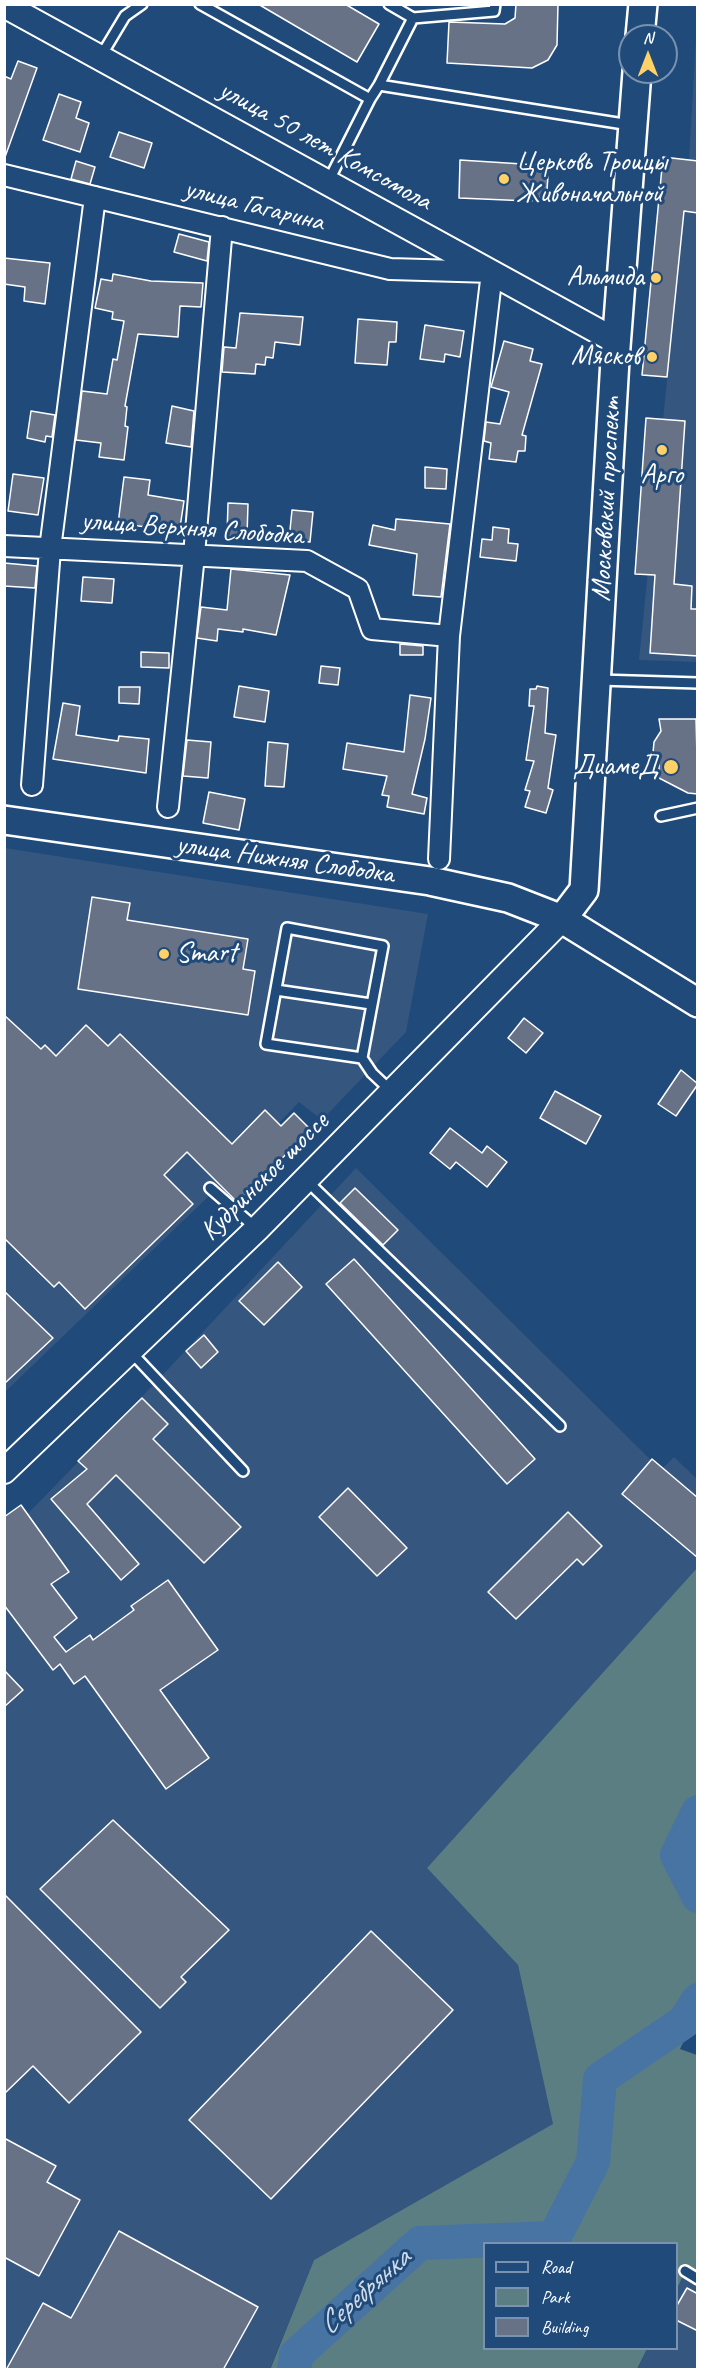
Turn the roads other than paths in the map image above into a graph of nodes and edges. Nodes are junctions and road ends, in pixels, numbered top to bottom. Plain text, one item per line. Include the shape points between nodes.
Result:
1 (142, 4) edge
2 (201, 4) edge
3 (389, 4) edge
4 (495, 4) edge
5 (643, 4) edge
6 (4, 5) edge
7 (413, 18) junction
8 (641, 24) edge
9 (101, 56) junction
10 (636, 84) edge
11 (379, 85) junction
12 (370, 99) junction
13 (632, 125) junction
14 (4, 175) edge
15 (328, 182) junction
16 (95, 197) junction
17 (222, 227) junction
18 (492, 272) junction
19 (616, 341) junction
20 (4, 546) edge
21 (50, 549) junction
22 (194, 555) junction
23 (449, 636) junction
24 (597, 679) junction
25 (698, 683) edge
26 (32, 785) dead end
27 (168, 807) dead end
28 (698, 808) edge
29 (661, 816) dead end
30 (4, 820) edge
31 (439, 859) dead end
32 (562, 919) junction
33 (276, 990) junction
34 (698, 1002) edge
35 (371, 1004) junction
36 (362, 1058) junction
37 (393, 1092) junction
38 (306, 1180) junction
39 (210, 1188) dead end
40 (257, 1229) junction
41 (130, 1351) junction
42 (560, 1426) dead end
43 (4, 1471) edge
44 (243, 1471) dead end
45 (685, 2271) dead end
46 (698, 2279) edge

1 - 9 lane via 125,16
2 - 12 lane
3 - 7 lane
4 - 7 lane via 494,11
5 - 8 main road
6 - 9 street, улица 50 лет Комсомола
7 - 11 lane
9 - 15 street, улица 50 лет Комсомола
10 - 13 main road, Московский проспект
11 - 12 lane
11 - 13 lane
12 - 15 lane
13 - 19 main road, Московский проспект
14 - 16 street, улица Гагарина
15 - 18 street, улица 50 лет Комсомола
16 - 17 street, улица Гагарина
16 - 21 street
17 - 18 street, улица Гагарина via 390,269
17 - 22 street
18 - 19 street, улица 50 лет Комсомола
18 - 23 street
19 - 24 main road, Московский проспект
20 - 21 street, улица Верхняя Слободка
21 - 22 street, улица Верхняя Слободка
21 - 26 street
22 - 23 street, улица Верхняя Слободка via 308,561 358,589 372,628
22 - 27 street
23 - 31 street
24 - 25 lane
24 - 32 main road, Московский проспект via 584,890
28 - 29 lane
30 - 32 main road, улица Нижняя Слободка via 430,881 508,898
32 - 34 main road, улица Нижняя Слободка
32 - 37 street, Кудринское шоссе
33 - 35 lane
33 - 35 lane via 287,928 383,946
33 - 36 lane via 266,1044
35 - 36 lane
36 - 37 lane
37 - 38 street, Кудринское шоссе
38 - 40 street, Кудринское шоссе
38 - 42 lane
39 - 40 lane
40 - 41 street, Кудринское шоссе
41 - 43 street, Кудринское шоссе
41 - 44 lane
45 - 46 lane

